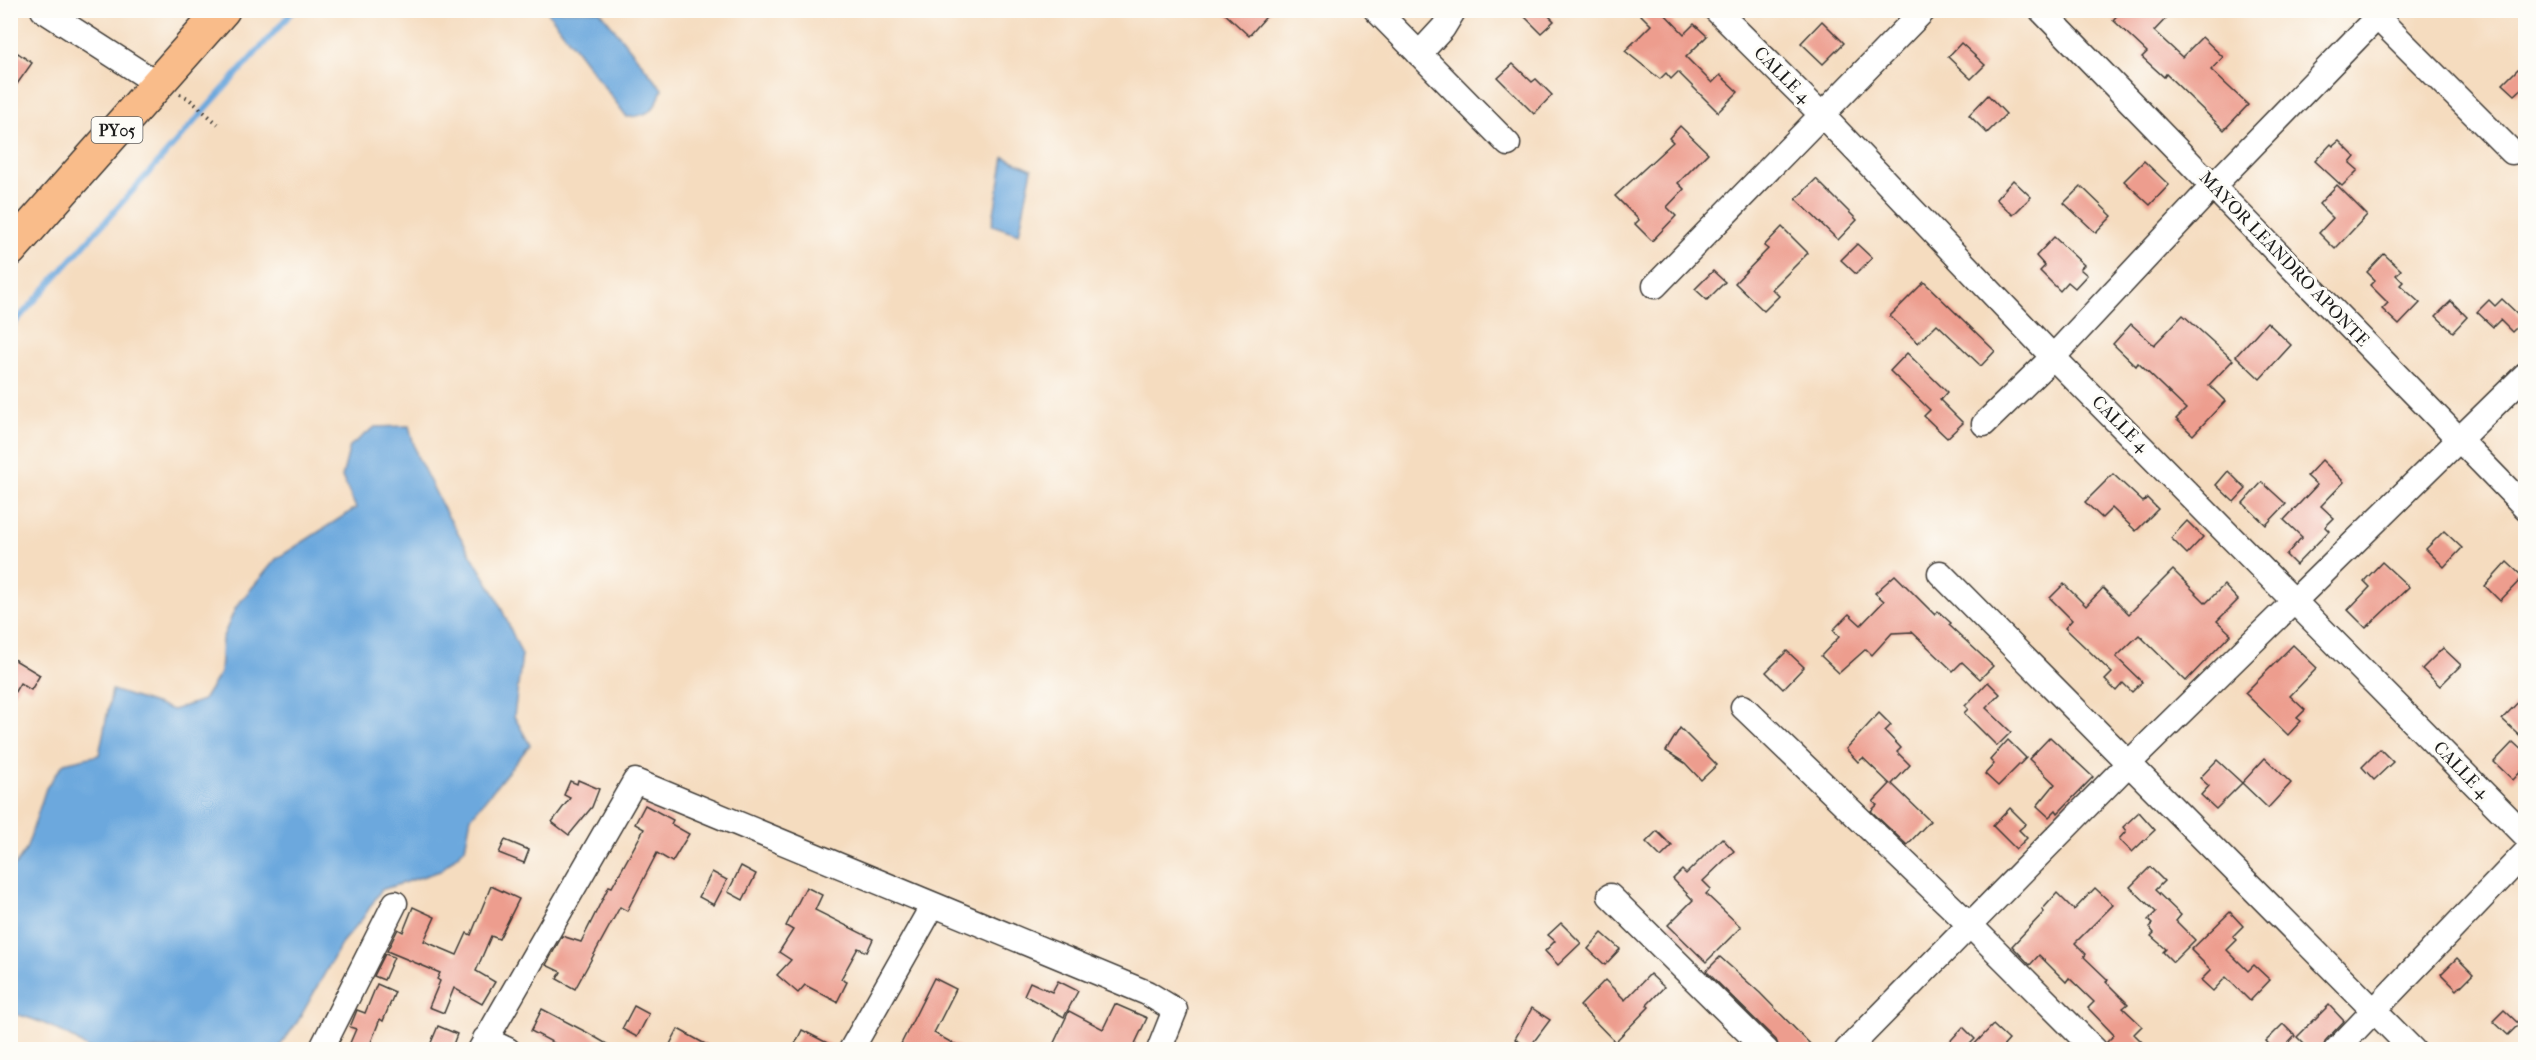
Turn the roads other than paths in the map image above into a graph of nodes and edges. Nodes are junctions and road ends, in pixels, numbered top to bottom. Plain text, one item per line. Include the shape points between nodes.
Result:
1 (43, 10) edge
2 (223, 10) edge
3 (1376, 10) edge
4 (1454, 10) edge
5 (1716, 10) edge
6 (1924, 10) edge
7 (2041, 10) edge
8 (2377, 13) edge
9 (1419, 54) junction
10 (158, 84) junction
11 (1824, 116) junction
12 (1508, 144) dead end
13 (2512, 152) dead end
14 (2213, 186) junction
15 (10, 250) edge
16 (1655, 286) dead end
17 (2053, 357) junction
18 (2526, 374) edge
19 (1984, 423) dead end
20 (2460, 440) junction
21 (2526, 507) edge
22 (1940, 573) dead end
23 (2295, 599) junction
24 (1743, 707) dead end
25 (2129, 763) junction
26 (2526, 836) edge
27 (2526, 852) edge
28 (1610, 896) dead end
29 (395, 903) dead end
30 (933, 905) junction
31 (1970, 925) junction
32 (2373, 1008) junction
33 (482, 1045) edge
34 (321, 1050) edge
35 (508, 1050) edge
36 (851, 1050) edge
37 (1160, 1050) edge
38 (1766, 1050) edge
39 (1846, 1050) edge
40 (2095, 1050) edge
41 (2336, 1050) edge
42 (2413, 1050) edge

1 - 10 street
2 - 10 highway, PY05
3 - 9 street
4 - 9 street
5 - 11 street, CALLE 4
6 - 11 street
7 - 14 street, MAYOR LEANDRO APONTE
8 - 13 street
8 - 14 street
9 - 12 street
10 - 15 highway, PY05
11 - 16 street
11 - 17 street, CALLE 4
14 - 17 street
14 - 20 street, MAYOR LEANDRO APONTE
17 - 19 street
17 - 23 street, CALLE 4
18 - 20 street
20 - 21 street, MAYOR LEANDRO APONTE
20 - 23 street
22 - 25 street
23 - 25 street
23 - 26 street, CALLE 4
24 - 31 street
25 - 31 street
25 - 32 street
27 - 32 street
28 - 38 street
29 - 34 street
30 - 33 street via 635,781
30 - 36 street
30 - 37 street via 1148,993 1175,1010
31 - 39 street
31 - 40 street
32 - 41 street
32 - 42 street
33 - 35 street

